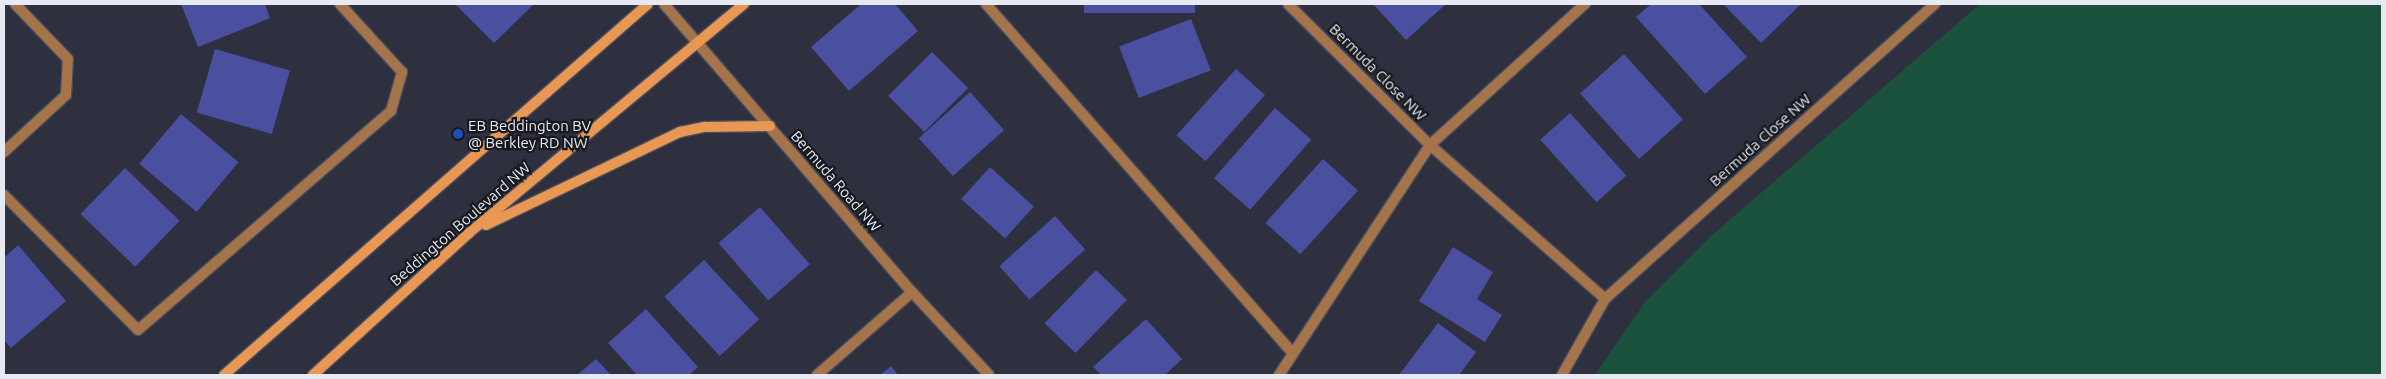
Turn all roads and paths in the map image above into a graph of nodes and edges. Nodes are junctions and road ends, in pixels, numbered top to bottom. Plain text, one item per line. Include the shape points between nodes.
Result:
1 (15, 4) edge
2 (340, 4) edge
3 (648, 4) edge
4 (664, 4) edge
5 (744, 4) edge
6 (986, 4) edge
7 (1288, 4) edge
8 (1585, 4) edge
9 (1935, 4) edge
10 (698, 44) junction
11 (770, 126) junction
12 (1430, 145) junction
13 (4, 152) edge
14 (4, 195) edge
15 (469, 233) junction
16 (912, 292) junction
17 (1605, 299) junction
18 (1293, 353) junction
19 (224, 375) edge
20 (314, 375) edge
21 (817, 375) edge
22 (989, 375) edge
23 (1279, 375) edge
24 (1562, 375) edge

1 - 13 street via 68,60 66,95
2 - 14 street via 402,72 391,111 138,330
3 - 19 main road
4 - 10 street, Bermuda Road NW
5 - 10 main road, Beddington Boulevard NW
6 - 18 street
7 - 12 street, Bermuda Close NW
8 - 12 street
9 - 17 street, Bermuda Close NW
10 - 11 street, Bermuda Road NW
10 - 15 main road, Beddington Boulevard NW
11 - 15 main road via 704,127 680,132
11 - 16 street, Bermuda Road NW
12 - 17 street, Bermuda Close NW
12 - 18 street
15 - 20 main road, Beddington Boulevard NW
16 - 21 street
16 - 22 street, Bermuda Road NW
17 - 24 street, Bermuda Close NW
18 - 23 street

